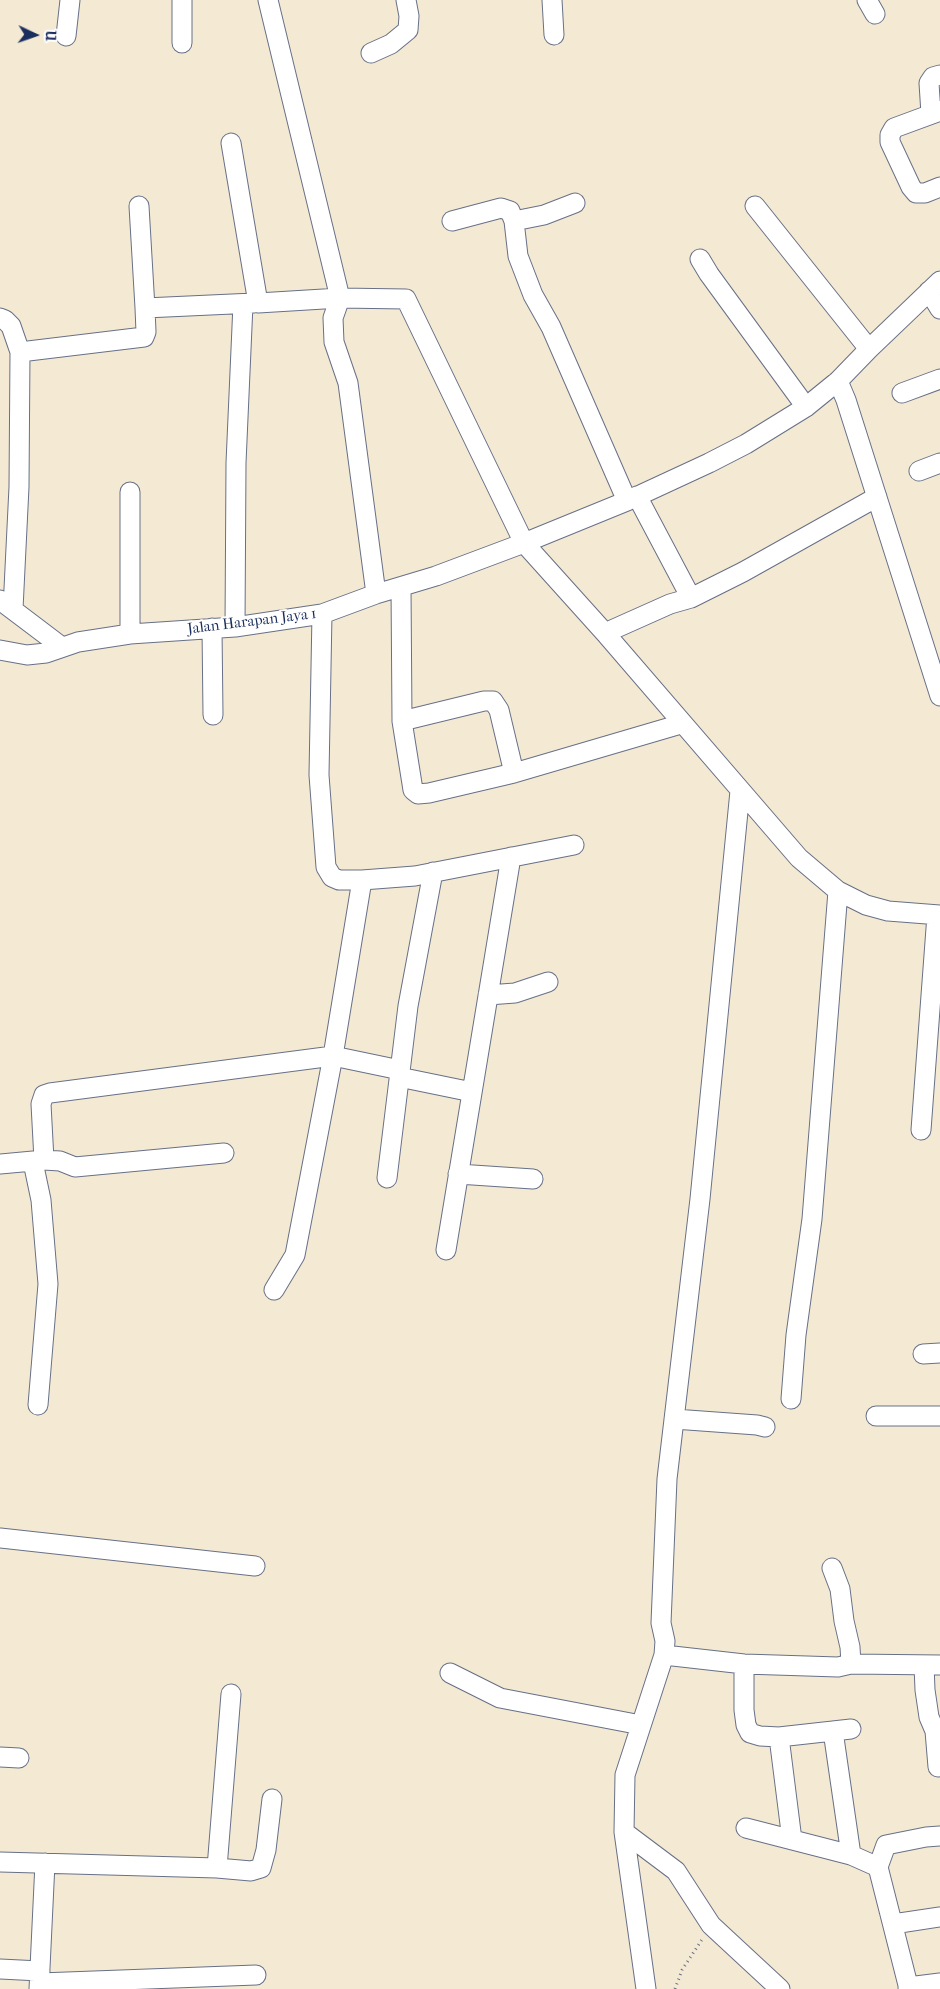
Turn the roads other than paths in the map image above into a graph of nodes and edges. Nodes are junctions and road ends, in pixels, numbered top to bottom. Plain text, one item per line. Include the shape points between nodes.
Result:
1 (70, 0) edge
2 (182, 0) edge
3 (268, 0) edge
4 (406, 0) edge
5 (552, 0) edge
6 (554, 35) dead end
7 (66, 36) dead end
8 (182, 43) dead end
9 (371, 53) dead end
10 (940, 75) edge
11 (936, 112) edge
12 (231, 143) dead end
13 (940, 187) edge
14 (575, 203) dead end
15 (139, 206) dead end
16 (755, 206) dead end
17 (452, 221) dead end
18 (514, 221) junction
19 (700, 259) dead end
20 (935, 286) edge
21 (340, 298) junction
22 (250, 303) junction
23 (145, 308) junction
24 (940, 309) edge
25 (0, 318) edge
26 (869, 349) junction
27 (20, 352) junction
28 (940, 379) edge
29 (838, 381) junction
30 (902, 393) dead end
31 (806, 407) junction
32 (940, 463) edge
33 (919, 472) dead end
34 (130, 492) dead end
35 (877, 497) junction
36 (632, 498) junction
37 (524, 544) junction
38 (401, 587) junction
39 (376, 594) junction
40 (691, 598) junction
41 (6, 604) edge
42 (322, 614) junction
43 (235, 627) junction
44 (212, 628) junction
45 (605, 633) junction
46 (130, 634) junction
47 (62, 647) junction
48 (0, 650) edge
49 (940, 696) edge
50 (213, 715) dead end
51 (402, 721) junction
52 (681, 724) junction
53 (514, 773) junction
54 (740, 791) junction
55 (574, 845) dead end
56 (512, 857) junction
57 (433, 872) junction
58 (362, 880) junction
59 (838, 891) junction
60 (938, 915) edge
61 (548, 982) dead end
62 (488, 995) junction
63 (334, 1056) junction
64 (399, 1073) junction
65 (472, 1092) junction
66 (920, 1130) dead end
67 (224, 1154) dead end
68 (38, 1161) junction
69 (0, 1164) edge
70 (458, 1174) junction
71 (387, 1178) dead end
72 (533, 1179) dead end
73 (446, 1250) dead end
74 (274, 1290) dead end
75 (791, 1399) dead end
76 (38, 1405) dead end
77 (876, 1416) dead end
78 (940, 1416) edge
79 (674, 1419) junction
80 (765, 1427) dead end
81 (0, 1538) edge
82 (255, 1566) dead end
83 (832, 1568) dead end
84 (664, 1655) junction
85 (744, 1664) junction
86 (851, 1664) junction
87 (932, 1665) edge
88 (450, 1673) dead end
89 (231, 1694) dead end
90 (641, 1725) junction
91 (779, 1737) junction
92 (0, 1757) edge
93 (19, 1758) dead end
94 (938, 1767) dead end
95 (272, 1799) dead end
96 (746, 1828) dead end
97 (624, 1832) junction
98 (940, 1836) edge
99 (792, 1840) junction
100 (851, 1855) junction
101 (0, 1862) edge
102 (45, 1864) junction
103 (878, 1867) junction
104 (217, 1868) junction
105 (940, 1917) edge
106 (892, 1924) junction
107 (0, 1970) edge
108 (256, 1975) dead end
109 (40, 1981) edge
110 (940, 1983) edge
111 (909, 1988) edge
112 (646, 1989) edge
113 (780, 1989) edge

1 - 7 street
2 - 8 street
3 - 21 street
4 - 9 street via 408,30 391,44
5 - 6 street
10 - 11 street via 932,77 929,83
11 - 13 street via 894,128 890,142 916,192 925,193
12 - 22 street
14 - 18 street via 544,215
15 - 23 street
16 - 26 street
17 - 18 street via 502,208 510,211
18 - 36 street via 518,256 533,295
19 - 31 street
20 - 24 street
20 - 26 street, Jalan Harapan Jaya 1
21 - 22 street
21 - 37 street via 406,299
21 - 39 street via 333,318 333,335 348,383
22 - 23 street
22 - 43 street via 236,463
23 - 27 street via 144,337
25 - 27 street via 11,326
26 - 29 street, Jalan Harapan Jaya 1
27 - 41 street via 19,487
28 - 30 street
29 - 31 street, Jalan Harapan Jaya 1
29 - 35 street
31 - 36 street, Jalan Harapan Jaya 1 via 746,444
32 - 33 street
34 - 46 street
35 - 40 street
35 - 49 street
36 - 37 street, Jalan Harapan Jaya 1
36 - 40 street
37 - 38 street, Jalan Harapan Jaya 1
37 - 45 street
38 - 39 street, Jalan Harapan Jaya 1
38 - 51 street
39 - 42 street, Jalan Harapan Jaya 1
40 - 45 street
41 - 47 street
42 - 43 street, Jalan Harapan Jaya 1
42 - 58 street via 319,775 326,867 332,877 339,880
43 - 44 street, Jalan Harapan Jaya 1
44 - 46 street, Jalan Harapan Jaya 1
44 - 50 street
45 - 52 street
46 - 47 street, Jalan Harapan Jaya 1
47 - 48 street, Jalan Harapan Jaya 1 via 27,655
51 - 53 street via 493,701 499,710
51 - 53 street via 413,790 418,794
52 - 53 street
52 - 54 street
54 - 59 street via 799,858
54 - 79 street via 700,1199
55 - 56 street
56 - 57 street
56 - 62 street
57 - 58 street
57 - 64 street
58 - 63 street
59 - 60 street via 873,907
59 - 75 street via 812,1219
60 - 66 street
61 - 62 street via 515,993
62 - 65 street
63 - 64 street
63 - 68 street via 44,1094
63 - 74 street via 295,1255
64 - 65 street
64 - 71 street
65 - 70 street
67 - 68 street via 75,1167 60,1161
68 - 69 street
68 - 76 street via 48,1284
70 - 72 street
70 - 73 street
77 - 78 street
79 - 80 street
79 - 84 street via 667,1479 661,1623
81 - 82 street
83 - 86 street via 840,1589
84 - 85 street
84 - 90 street
85 - 86 street via 838,1667
85 - 91 street via 746,1725 755,1735
86 - 87 street
87 - 94 street via 925,1690
88 - 90 street via 500,1698
89 - 104 street
90 - 97 street via 625,1775
91 - 99 street
91 - 100 street via 842,1730
92 - 93 street
95 - 104 street via 266,1850 260,1868 251,1871
96 - 99 street
97 - 112 street
97 - 113 street via 676,1871 711,1925
98 - 103 street via 886,1846
99 - 100 street
100 - 103 street
101 - 102 street
102 - 104 street
102 - 109 street
103 - 106 street
105 - 106 street
106 - 111 street
107 - 109 street
108 - 109 street
110 - 111 street

